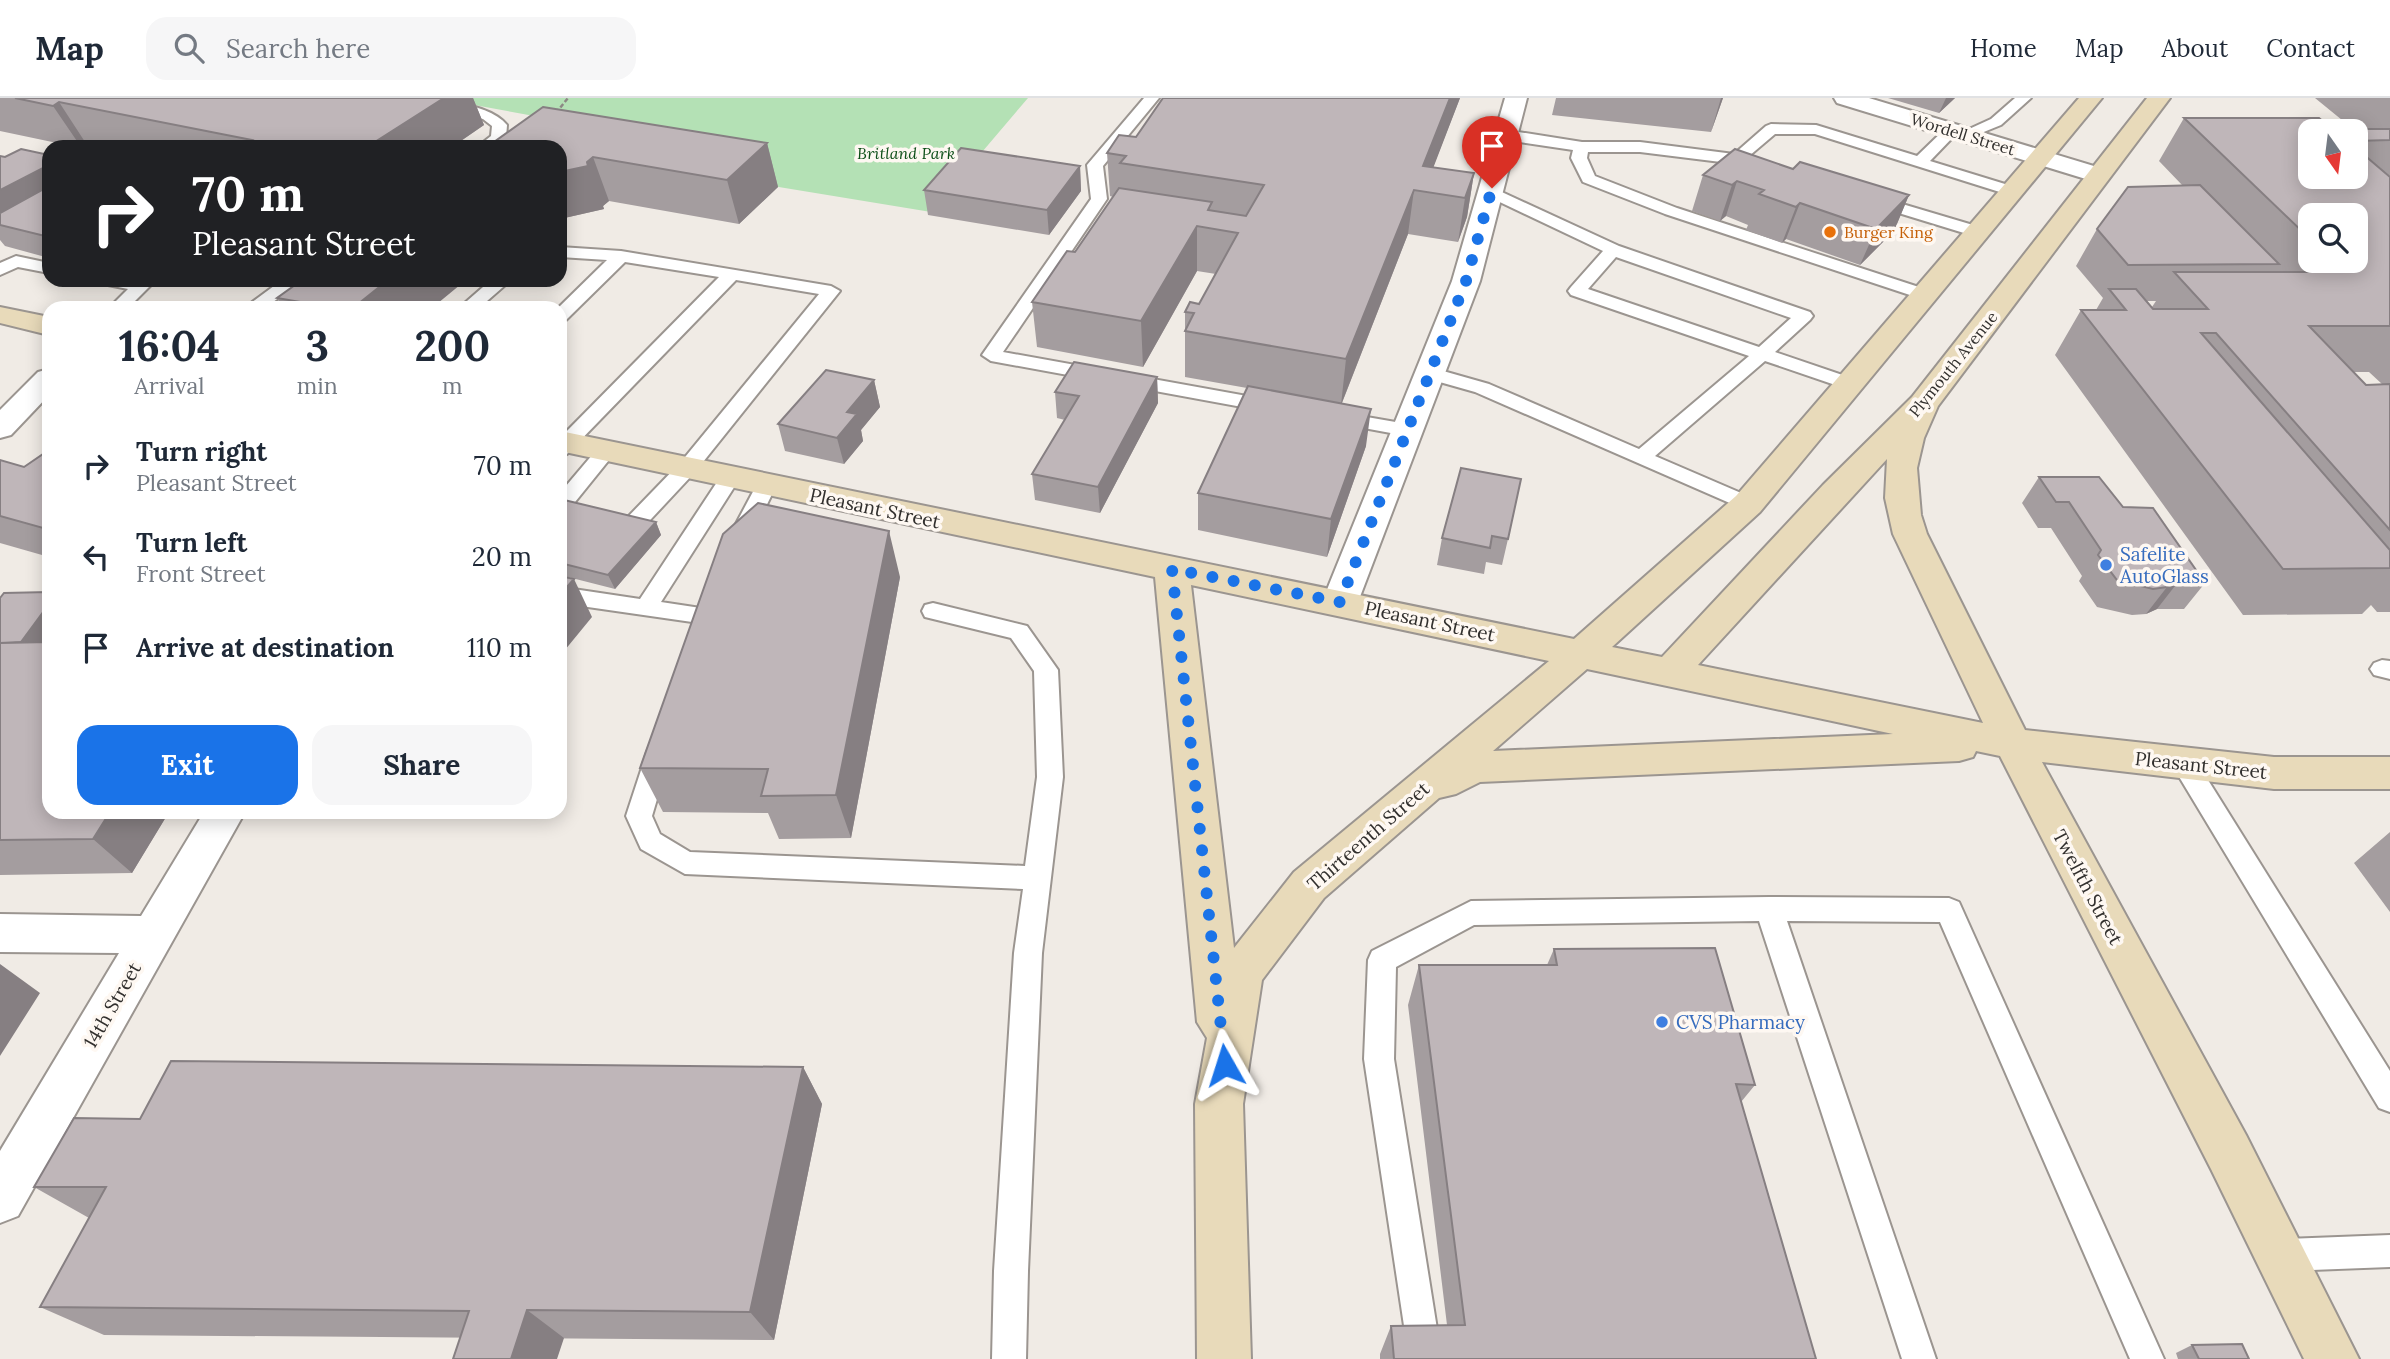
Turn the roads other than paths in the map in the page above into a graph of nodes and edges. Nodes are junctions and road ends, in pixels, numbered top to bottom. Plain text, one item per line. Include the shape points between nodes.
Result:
1 (398, 98) edge
2 (1152, 98) edge
3 (1516, 98) edge
4 (2024, 98) edge
5 (2091, 98) edge
6 (2159, 98) edge
7 (1855, 99) edge
8 (1958, 133) junction
9 (1506, 135) junction
10 (495, 140) edge
11 (1582, 147) junction
12 (2040, 158) junction
13 (1920, 162) junction
14 (2098, 175) junction
15 (2012, 191) junction
16 (1490, 192) junction
17 (1855, 195) edge
18 (1977, 232) junction
19 (1613, 250) junction
20 (567, 252) edge
21 (621, 256) junction
22 (42, 267) edge
23 (0, 270) edge
24 (731, 275) junction
25 (140, 287) edge
26 (284, 287) edge
27 (494, 287) edge
28 (1925, 295) junction
29 (125, 301) edge
30 (263, 301) edge
31 (476, 301) edge
32 (567, 309) edge
33 (0, 315) edge
34 (42, 324) edge
35 (1762, 354) junction
36 (1429, 373) junction
37 (1850, 384) junction
38 (42, 385) edge
39 (1923, 404) junction
40 (1300, 411) edge
41 (1326, 416) edge
42 (0, 428) edge
43 (1407, 430) junction
44 (567, 440) edge
45 (567, 445) edge
46 (606, 451) junction
47 (1643, 456) junction
48 (688, 467) junction
49 (730, 478) junction
50 (766, 486) junction
51 (567, 498) edge
52 (1748, 504) junction
53 (630, 528) edge
54 (730, 557) edge
55 (1172, 569) junction
56 (569, 591) edge
57 (1340, 602) junction
58 (646, 607) junction
59 (933, 611) dead end
60 (697, 641) edge
61 (1582, 653) junction
62 (1669, 673) junction
63 (667, 731) edge
64 (2012, 744) junction
65 (2184, 763) junction
66 (2390, 773) edge
67 (1415, 795) junction
68 (221, 819) edge
69 (1037, 878) junction
70 (1769, 909) junction
71 (0, 933) edge
72 (153, 935) junction
73 (1225, 1065) junction
74 (2390, 1098) edge
75 (0, 1198) edge
76 (2390, 1251) edge
77 (2283, 1255) junction
78 (1424, 1354) edge
79 (1009, 1359) edge
80 (1224, 1359) edge
81 (1919, 1359) edge
82 (2147, 1359) edge
83 (2332, 1359) edge

1 - 10 lane via 488,115 500,125
2 - 40 lane via 1095,165 1100,199 991,355
3 - 9 street
4 - 8 lane via 1996,122
5 - 12 main road
6 - 14 main road, Plymouth Avenue
7 - 8 street, Wordell Street
8 - 12 street, Wordell Street
8 - 13 lane
9 - 11 lane
9 - 16 street
11 - 13 lane via 1640,147 1744,161 1771,129 1816,130
11 - 28 lane via 1579,158 1589,179
12 - 14 street, Wordell Street
12 - 15 main road
13 - 15 lane
14 - 39 main road, Plymouth Avenue
15 - 18 main road
16 - 19 lane
16 - 36 street via 1466,281
17 - 18 lane
18 - 28 main road
19 - 35 lane via 1577,290
19 - 35 lane via 1804,316
20 - 21 lane
21 - 24 lane
21 - 32 lane
22 - 23 lane via 16,261
24 - 44 lane
24 - 48 lane via 831,291
25 - 29 lane
26 - 30 lane
27 - 31 lane
28 - 37 main road
33 - 34 main road
35 - 37 lane
35 - 47 lane
36 - 43 street
36 - 47 lane via 1482,388
37 - 52 main road
38 - 42 street
39 - 62 main road, Plymouth Avenue
39 - 64 main road, Twelfth Street via 1899,469 1902,510 1921,560
41 - 43 lane
43 - 57 street
45 - 46 main road, Pleasant Street
46 - 48 main road, Pleasant Street
46 - 51 lane
47 - 52 lane
48 - 49 main road, Pleasant Street
48 - 53 lane
49 - 50 main road, Pleasant Street
49 - 58 lane
50 - 54 lane
50 - 55 main road, Pleasant Street
52 - 61 main road
55 - 57 main road, Pleasant Street
55 - 73 main road, Thirteenth Street
56 - 58 lane
57 - 61 main road, Pleasant Street
58 - 60 lane via 710,605
59 - 69 lane via 1019,632 1046,670 1050,777
61 - 62 main road, Pleasant Street
61 - 67 main road, Thirteenth Street
62 - 64 main road, Pleasant Street
63 - 69 lane via 639,816 650,841 685,863
64 - 65 main road, Pleasant Street
64 - 67 main road, Pleasant Street via 1475,767
64 - 77 main road, Twelfth Street
65 - 66 main road, Pleasant Street via 2274,774
65 - 74 lane
67 - 73 main road, Thirteenth Street via 1309,885 1241,973
68 - 72 street, 14th Street
69 - 79 lane via 1028,953
70 - 78 lane via 1471,914 1382,960 1379,1059
70 - 81 lane
70 - 82 lane via 1949,910
71 - 72 street
72 - 75 street, 14th Street
73 - 80 main road, Thirteenth Street via 1219,1104
76 - 77 lane
77 - 83 main road, Twelfth Street

